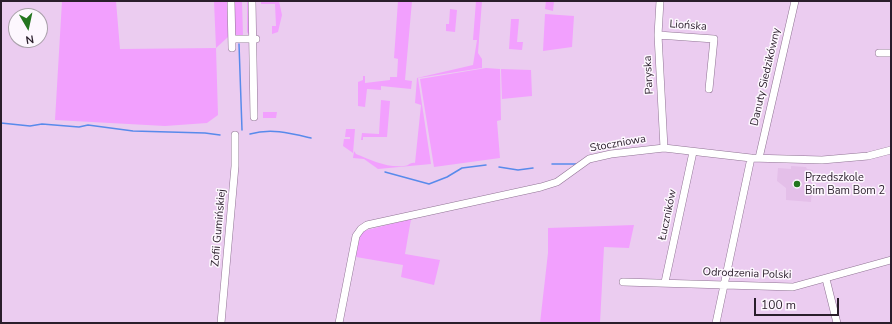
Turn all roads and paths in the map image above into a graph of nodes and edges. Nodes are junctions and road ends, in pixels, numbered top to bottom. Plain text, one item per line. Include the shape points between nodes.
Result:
1 (231, 1) edge
2 (252, 1) edge
3 (660, 1) edge
4 (795, 1) edge
5 (658, 35) junction
6 (232, 39) junction
7 (254, 39) junction
8 (232, 48) dead end
9 (879, 53) dead end
10 (891, 53) edge
11 (709, 89) dead end
12 (254, 116) dead end
13 (235, 134) dead end
14 (664, 148) junction
15 (891, 150) edge
16 (693, 152) junction
17 (751, 158) junction
18 (759, 158) junction
19 (891, 260) edge
20 (826, 279) junction
21 (623, 282) dead end
22 (665, 282) junction
23 (724, 284) junction
24 (221, 323) edge
25 (339, 323) edge
26 (716, 323) edge
27 (838, 323) edge

1 - 6 street
2 - 7 street
3 - 5 street, Paryska
4 - 18 street, Danuty Siedzikówny
5 - 11 street, Liońska via 714,39
5 - 14 street, Paryska
6 - 7 street
6 - 8 street
7 - 12 street
9 - 10 street
13 - 24 street, Zofii Gumińskiej via 233,197
14 - 16 street, Stoczniowa
14 - 25 street, Stoczniowa via 597,156 557,182 541,187 364,227 356,236 353,247
15 - 18 street, Stoczniowa via 868,156 834,159
16 - 17 street, Stoczniowa
16 - 22 street, Łuczników
17 - 18 street, Stoczniowa
17 - 23 street
19 - 20 street, Odrodzenia Polski
20 - 23 street, Odrodzenia Polski via 793,287
20 - 27 street
21 - 22 street, Odrodzenia Polski
22 - 23 street, Odrodzenia Polski
23 - 26 street

